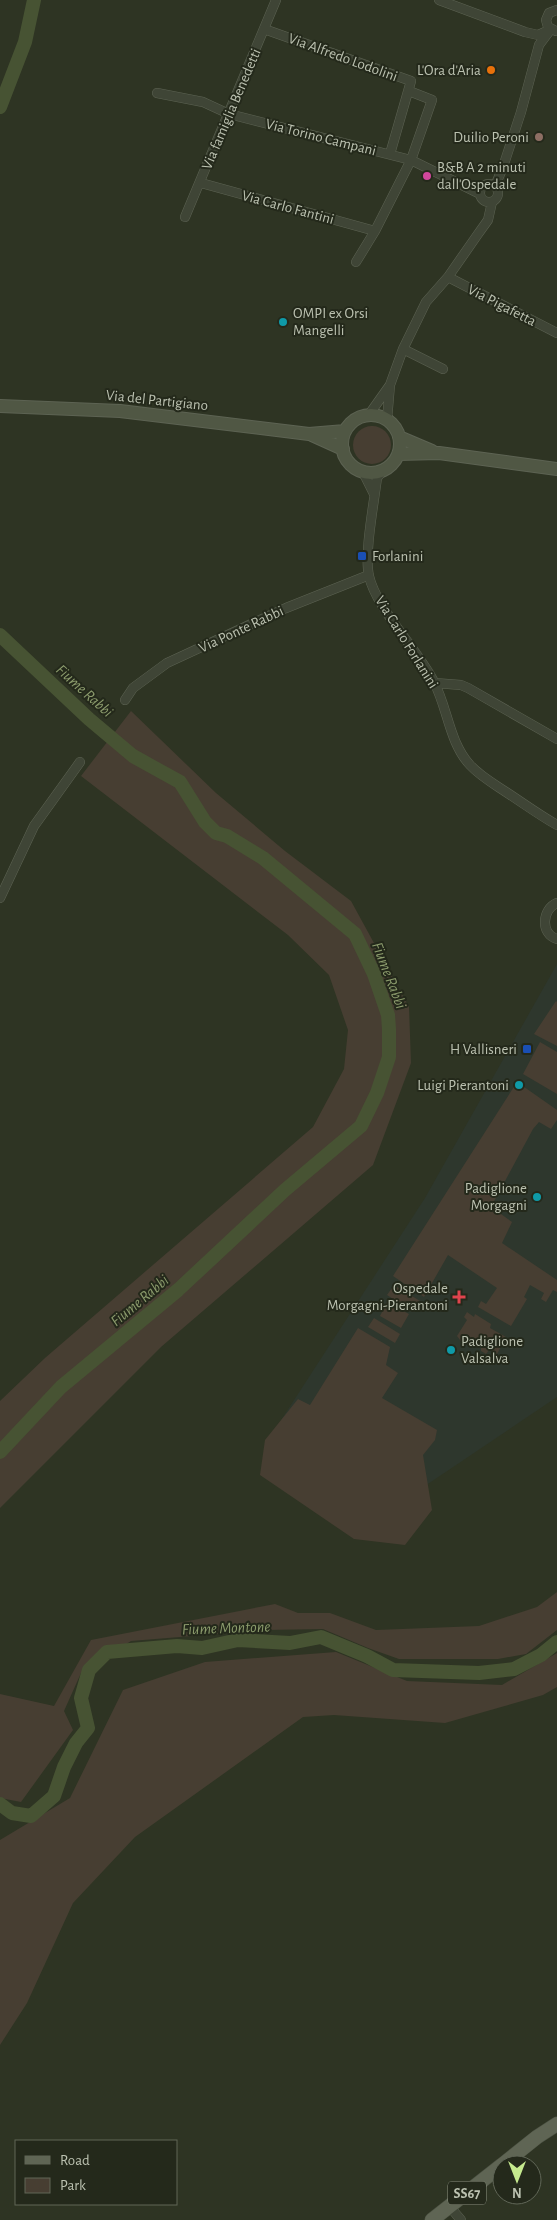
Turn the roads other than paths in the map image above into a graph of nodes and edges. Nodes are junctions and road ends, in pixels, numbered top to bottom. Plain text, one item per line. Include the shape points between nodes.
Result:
1 (276, 0) edge
2 (439, 0) edge
3 (555, 0) edge
4 (556, 10) edge
5 (264, 29) junction
6 (554, 30) edge
7 (409, 91) junction
8 (157, 93) dead end
9 (229, 114) junction
10 (390, 154) junction
11 (411, 160) junction
12 (201, 183) junction
13 (495, 186) junction
14 (480, 194) junction
15 (489, 202) junction
16 (185, 217) dead end
17 (375, 231) junction
18 (356, 262) dead end
19 (448, 277) junction
20 (557, 333) edge
21 (403, 349) junction
22 (443, 369) dead end
23 (390, 385) junction
24 (0, 406) edge
25 (368, 416) junction
26 (387, 420) junction
27 (345, 431) junction
28 (309, 434) junction
29 (399, 437) junction
30 (342, 449) junction
31 (398, 454) junction
32 (439, 454) junction
33 (557, 469) edge
34 (383, 470) junction
35 (363, 472) junction
36 (375, 497) junction
37 (369, 575) junction
38 (434, 683) junction
39 (455, 685) junction
40 (124, 700) dead end
41 (442, 700) junction
42 (557, 739) edge
43 (80, 762) dead end
44 (557, 825) edge
45 (0, 898) edge
46 (557, 903) edge
47 (557, 938) edge
48 (557, 2124) edge
49 (515, 2155) edge
50 (492, 2173) edge
51 (450, 2207) junction
52 (432, 2220) edge
53 (461, 2220) edge

1 - 5 street, Via famiglia Benedetti
2 - 6 street via 525,32 538,35
3 - 4 street
4 - 6 street via 549,13 546,20
5 - 7 street, Via Alfredo Lodolini via 411,81
5 - 9 street, Via famiglia Benedetti
6 - 13 street via 539,46 521,112
7 - 10 street
7 - 11 street via 432,100
8 - 9 street, Via Torino Campani via 203,102
9 - 10 street, Via Torino Campani
9 - 12 street, Via famiglia Benedetti
10 - 11 street, Via Torino Campani
11 - 14 street, Via Torino Campani
11 - 17 street
12 - 16 street, Via famiglia Benedetti
12 - 17 street, Via Carlo Fantini
13 - 14 street via 484,185
13 - 15 street via 498,195
14 - 15 street
15 - 19 street via 478,234
17 - 18 street
19 - 20 street, Via Pigafetta
19 - 21 street via 426,302
21 - 22 street
21 - 23 street
23 - 25 street
23 - 26 street
24 - 28 main road, Via del Partigiano via 120,411
25 - 26 main road
25 - 27 main road via 355,420
26 - 29 main road
27 - 28 main road, Via del Partigiano
27 - 30 main road
28 - 30 main road, Via del Partigiano
29 - 31 main road
29 - 32 main road
30 - 35 main road via 350,463
31 - 32 main road
31 - 34 main road
32 - 33 main road
34 - 35 main road
34 - 36 street, Via Carlo Forlanini via 377,478
35 - 36 street
36 - 37 street, Via Carlo Forlanini via 367,560
37 - 38 street, Via Carlo Forlanini via 380,601
37 - 40 street, Via Ponte Rabbi via 286,608 167,663 133,688
38 - 39 street, Via Carlo Forlanini
38 - 41 street, Via Carlo Forlanini
39 - 41 street
39 - 42 street, Via Carlo Forlanini via 468,688
41 - 44 street, Via Carlo Forlanini via 457,747 471,767
43 - 45 street via 34,826
46 - 47 street via 545,916 548,931
48 - 49 main road, SS67
50 - 51 main road, SS67
51 - 52 main road, SS67
51 - 53 street

